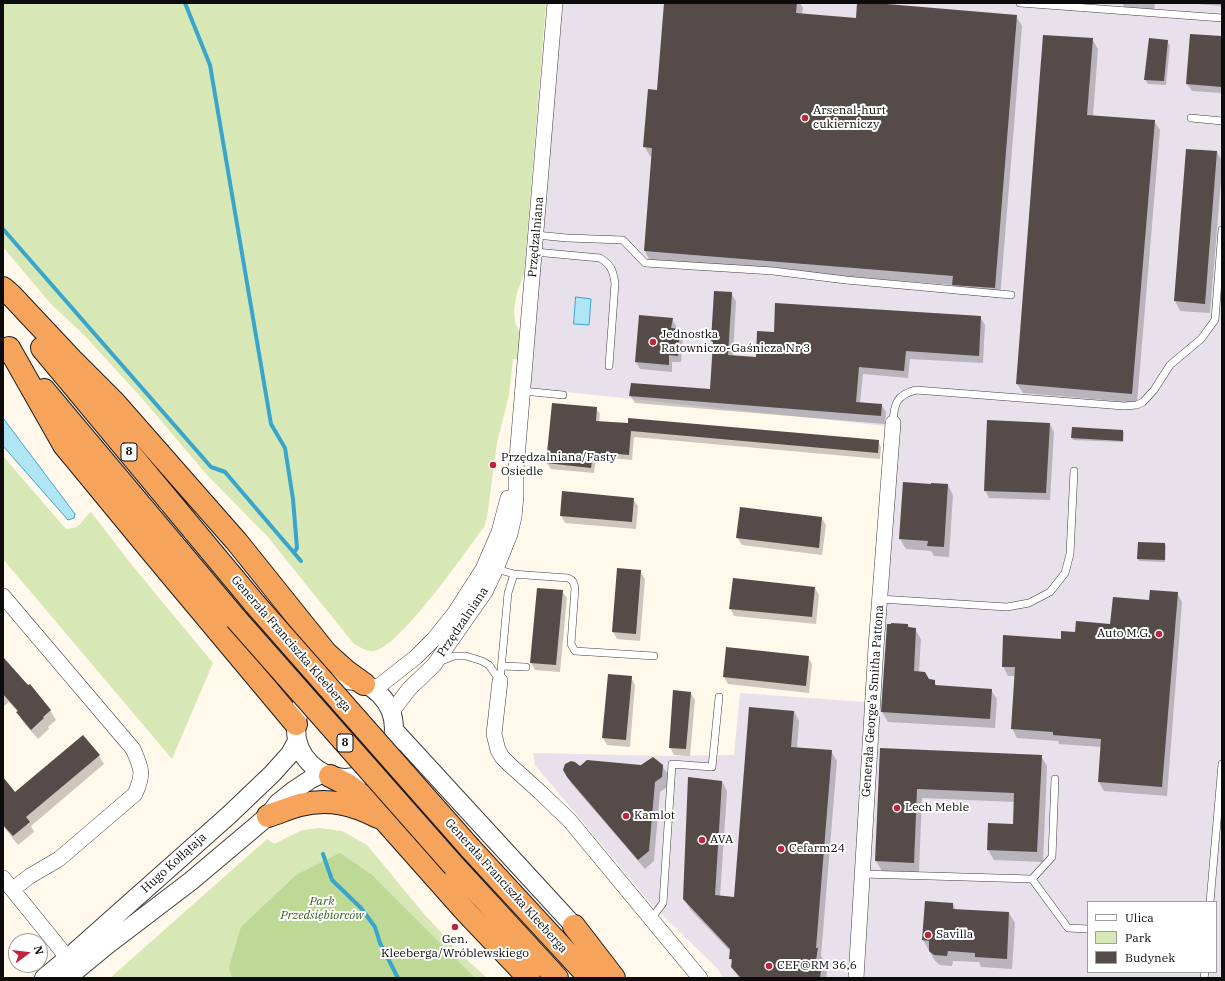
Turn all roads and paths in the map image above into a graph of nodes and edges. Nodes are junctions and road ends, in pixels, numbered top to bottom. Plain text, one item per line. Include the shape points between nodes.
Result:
1 (555, 3) edge
2 (1020, 3) edge
3 (1222, 18) edge
4 (1191, 118) dead end
5 (1222, 121) edge
6 (1222, 230) edge
7 (536, 235) junction
8 (535, 252) junction
9 (3, 288) edge
10 (1011, 295) dead end
11 (3, 301) edge
12 (6, 344) edge
13 (609, 366) dead end
14 (523, 391) junction
15 (563, 395) dead end
16 (893, 423) joint
17 (516, 470) junction
18 (1074, 471) dead end
19 (496, 569) junction
20 (514, 574) junction
21 (3, 596) edge
22 (880, 599) junction
23 (654, 656) dead end
24 (434, 664) junction
25 (502, 666) junction
26 (526, 667) dead end
27 (500, 681) junction
28 (369, 687) junction
29 (719, 696) dead end
30 (392, 721) junction
31 (297, 732) junction
32 (1222, 764) edge
33 (327, 774) junction
34 (1055, 779) dead end
35 (268, 816) junction
36 (382, 819) junction
37 (862, 874) junction
38 (1032, 879) junction
39 (7, 886) edge
40 (1210, 901) edge
41 (651, 919) junction
42 (574, 926) junction
43 (1087, 929) edge
44 (71, 969) edge
45 (44, 978) edge
46 (529, 978) edge
47 (557, 978) edge
48 (590, 978) edge
49 (614, 978) edge
50 (625, 978) edge
51 (700, 978) edge
52 (856, 978) edge

1 - 7 street, Przędzalniana
2 - 3 lane
4 - 5 lane
6 - 16 lane via 1215,320 1201,339 1170,365 1143,402 1124,406 916,390 907,392 899,399 894,410
7 - 8 street, Przędzalniana
7 - 10 lane via 623,240 645,263 773,271
8 - 13 lane via 600,258 613,271 616,283
8 - 14 street, Przędzalniana
9 - 28 highway via 114,402 237,542 326,653 346,672
11 - 48 highway, Generała Franciszka Kleeberga / 8, bridge via 255,604 470,848
12 - 31 highway via 64,445
12 - 47 highway, Generała Franciszka Kleeberga / 8, bridge via 236,619 454,866
14 - 15 lane
14 - 17 street, Przędzalniana
16 - 22 street, Generała George'a Smitha Pattona
17 - 19 street, Przędzalniana via 514,517
17 - 28 street, Przędzalniana via 499,532 483,569 454,614 420,653
18 - 22 lane via 1070,554 1065,574 1050,592 1029,603 1007,607
19 - 20 lane
19 - 24 street, Przędzalniana via 485,592
20 - 23 lane via 572,580 575,588 571,644 575,651
20 - 25 lane via 508,593
21 - 39 street via 133,749 140,765 141,780 135,794 59,859
22 - 37 street, Generała George'a Smitha Pattona
24 - 27 lane via 454,656 482,660 489,665
24 - 30 street, Przędzalniana via 409,689
25 - 26 lane
25 - 27 lane
27 - 41 street via 494,734 502,757 570,821
28 - 30 street via 384,700
28 - 31 street via 351,680 338,680 314,690 299,711
29 - 41 lane via 712,766 672,764 663,903
30 - 33 street via 392,743 378,764 356,777 343,778
30 - 42 street
31 - 33 street via 300,749 310,763
31 - 44 street, Hugo Kołłątaja via 290,754 272,774
32 - 40 lane
33 - 35 street, Hugo Kołłątaja via 312,779 293,791 278,803
33 - 36 highway via 356,790
34 - 38 lane via 1052,858
35 - 36 highway via 300,805 335,802 358,807
35 - 44 street, Hugo Kołłątaja via 191,881
36 - 46 highway
37 - 38 lane
37 - 52 street, Generała George'a Smitha Pattona
38 - 43 lane via 1068,928
39 - 44 street
41 - 51 street
42 - 49 highway
42 - 50 street
44 - 45 street, Hugo Kołłątaja

